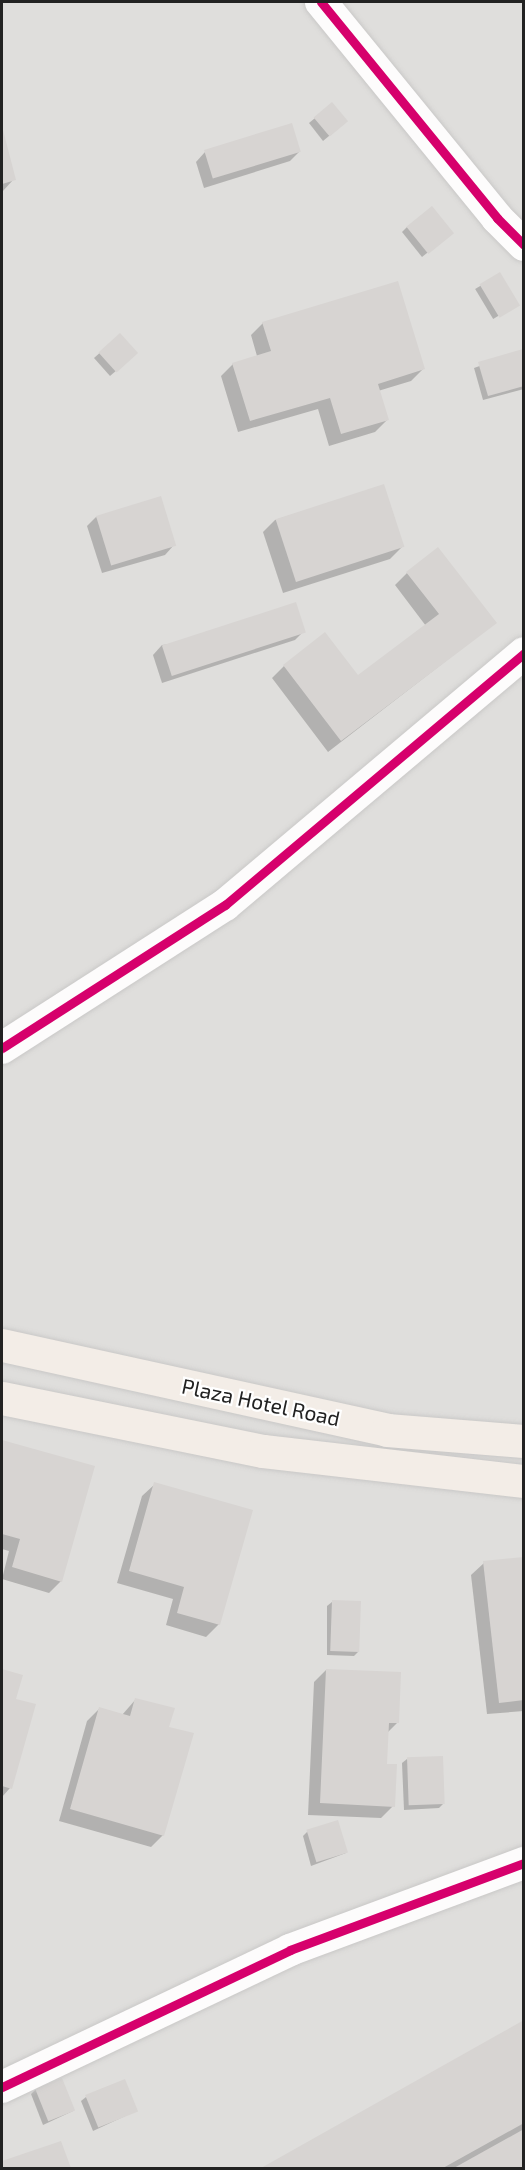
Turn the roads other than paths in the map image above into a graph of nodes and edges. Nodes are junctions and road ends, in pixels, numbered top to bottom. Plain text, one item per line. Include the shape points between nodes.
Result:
1 (321, 2) edge
2 (524, 245) edge
3 (524, 653) edge
4 (2, 1048) edge
5 (2, 1345) edge
6 (2, 1398) edge
7 (524, 1441) edge
8 (524, 1481) edge
9 (524, 1863) edge
10 (2, 2086) edge

1 - 2 street via 497,218
3 - 4 street via 225,905
5 - 7 main road, Plaza Hotel Road via 387,1430
6 - 8 main road, Plaza Hotel Road via 263,1451
9 - 10 street via 290,1950

